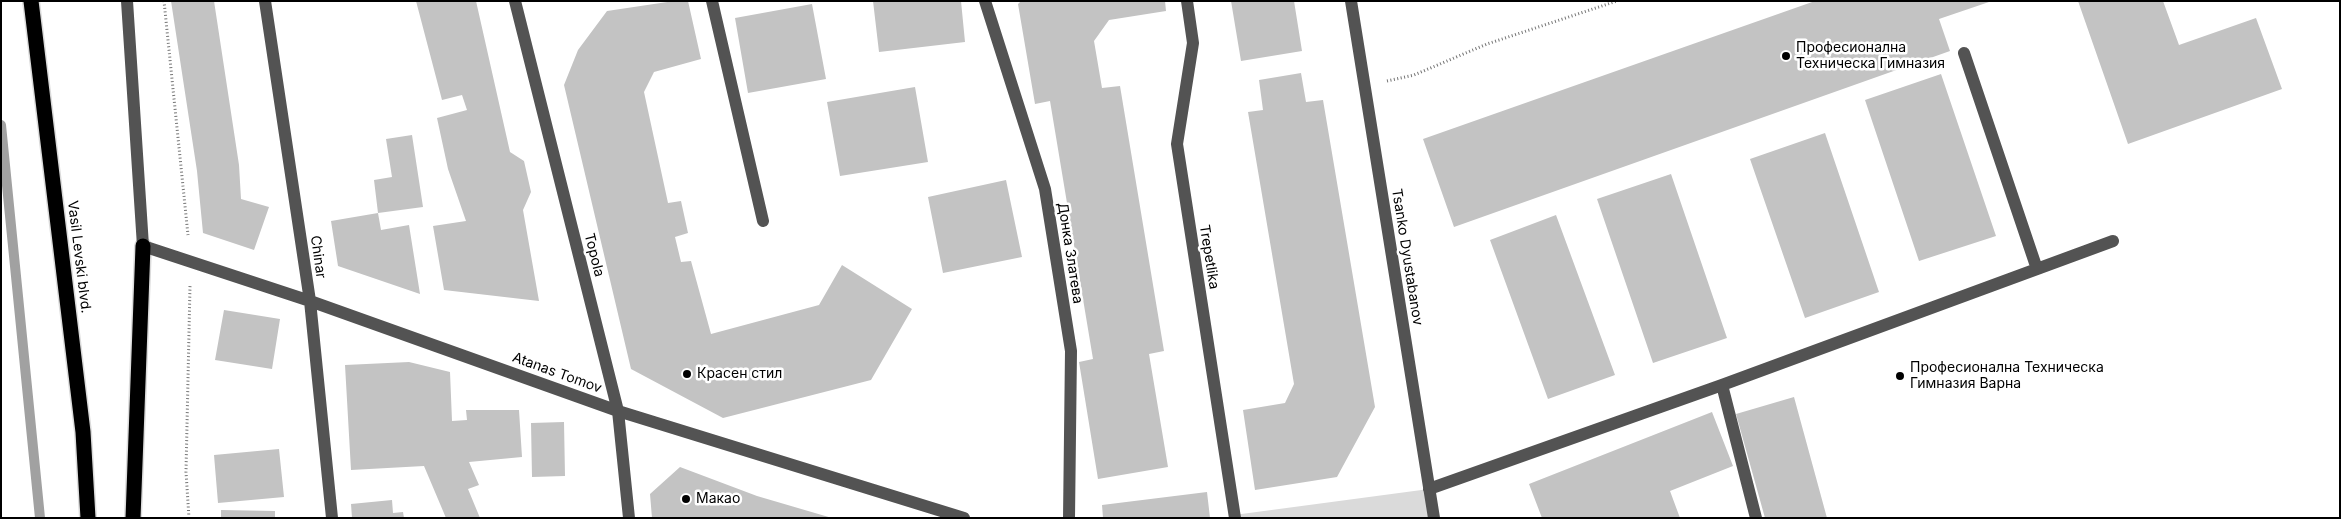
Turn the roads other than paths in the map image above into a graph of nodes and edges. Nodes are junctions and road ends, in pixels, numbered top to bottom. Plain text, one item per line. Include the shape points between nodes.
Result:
1 (31, 1) edge
2 (127, 1) edge
3 (265, 1) edge
4 (515, 1) edge
5 (712, 1) edge
6 (985, 1) edge
7 (1187, 1) edge
8 (1351, 1) edge
9 (1964, 52) dead end
10 (763, 221) dead end
11 (2113, 241) dead end
12 (143, 246) junction
13 (2037, 269) junction
14 (310, 301) junction
15 (1722, 385) junction
16 (618, 411) junction
17 (1429, 489) junction
18 (88, 518) edge
19 (133, 518) edge
20 (332, 518) edge
21 (629, 518) edge
22 (964, 518) edge
23 (1069, 518) edge
24 (1235, 518) edge
25 (1434, 518) edge
26 (1756, 518) edge

1 - 18 highway, Vasil Levski blvd. via 81,414
2 - 12 street
3 - 14 street, Chinar
4 - 16 street, Topola
5 - 10 street
6 - 23 street, Донка Златева via 1046,199 1070,351
7 - 24 street, Trepetlika via 1193,43 1177,144
8 - 17 street, Tsanko Dyustabanov
9 - 13 street
11 - 13 street
12 - 14 street, Atanas Tomov
12 - 19 highway
13 - 15 street
14 - 16 street, Atanas Tomov
14 - 20 street, Chinar
15 - 17 street
15 - 26 street
16 - 21 street, Topola
16 - 22 street, Atanas Tomov
17 - 25 street, Tsanko Dyustabanov

